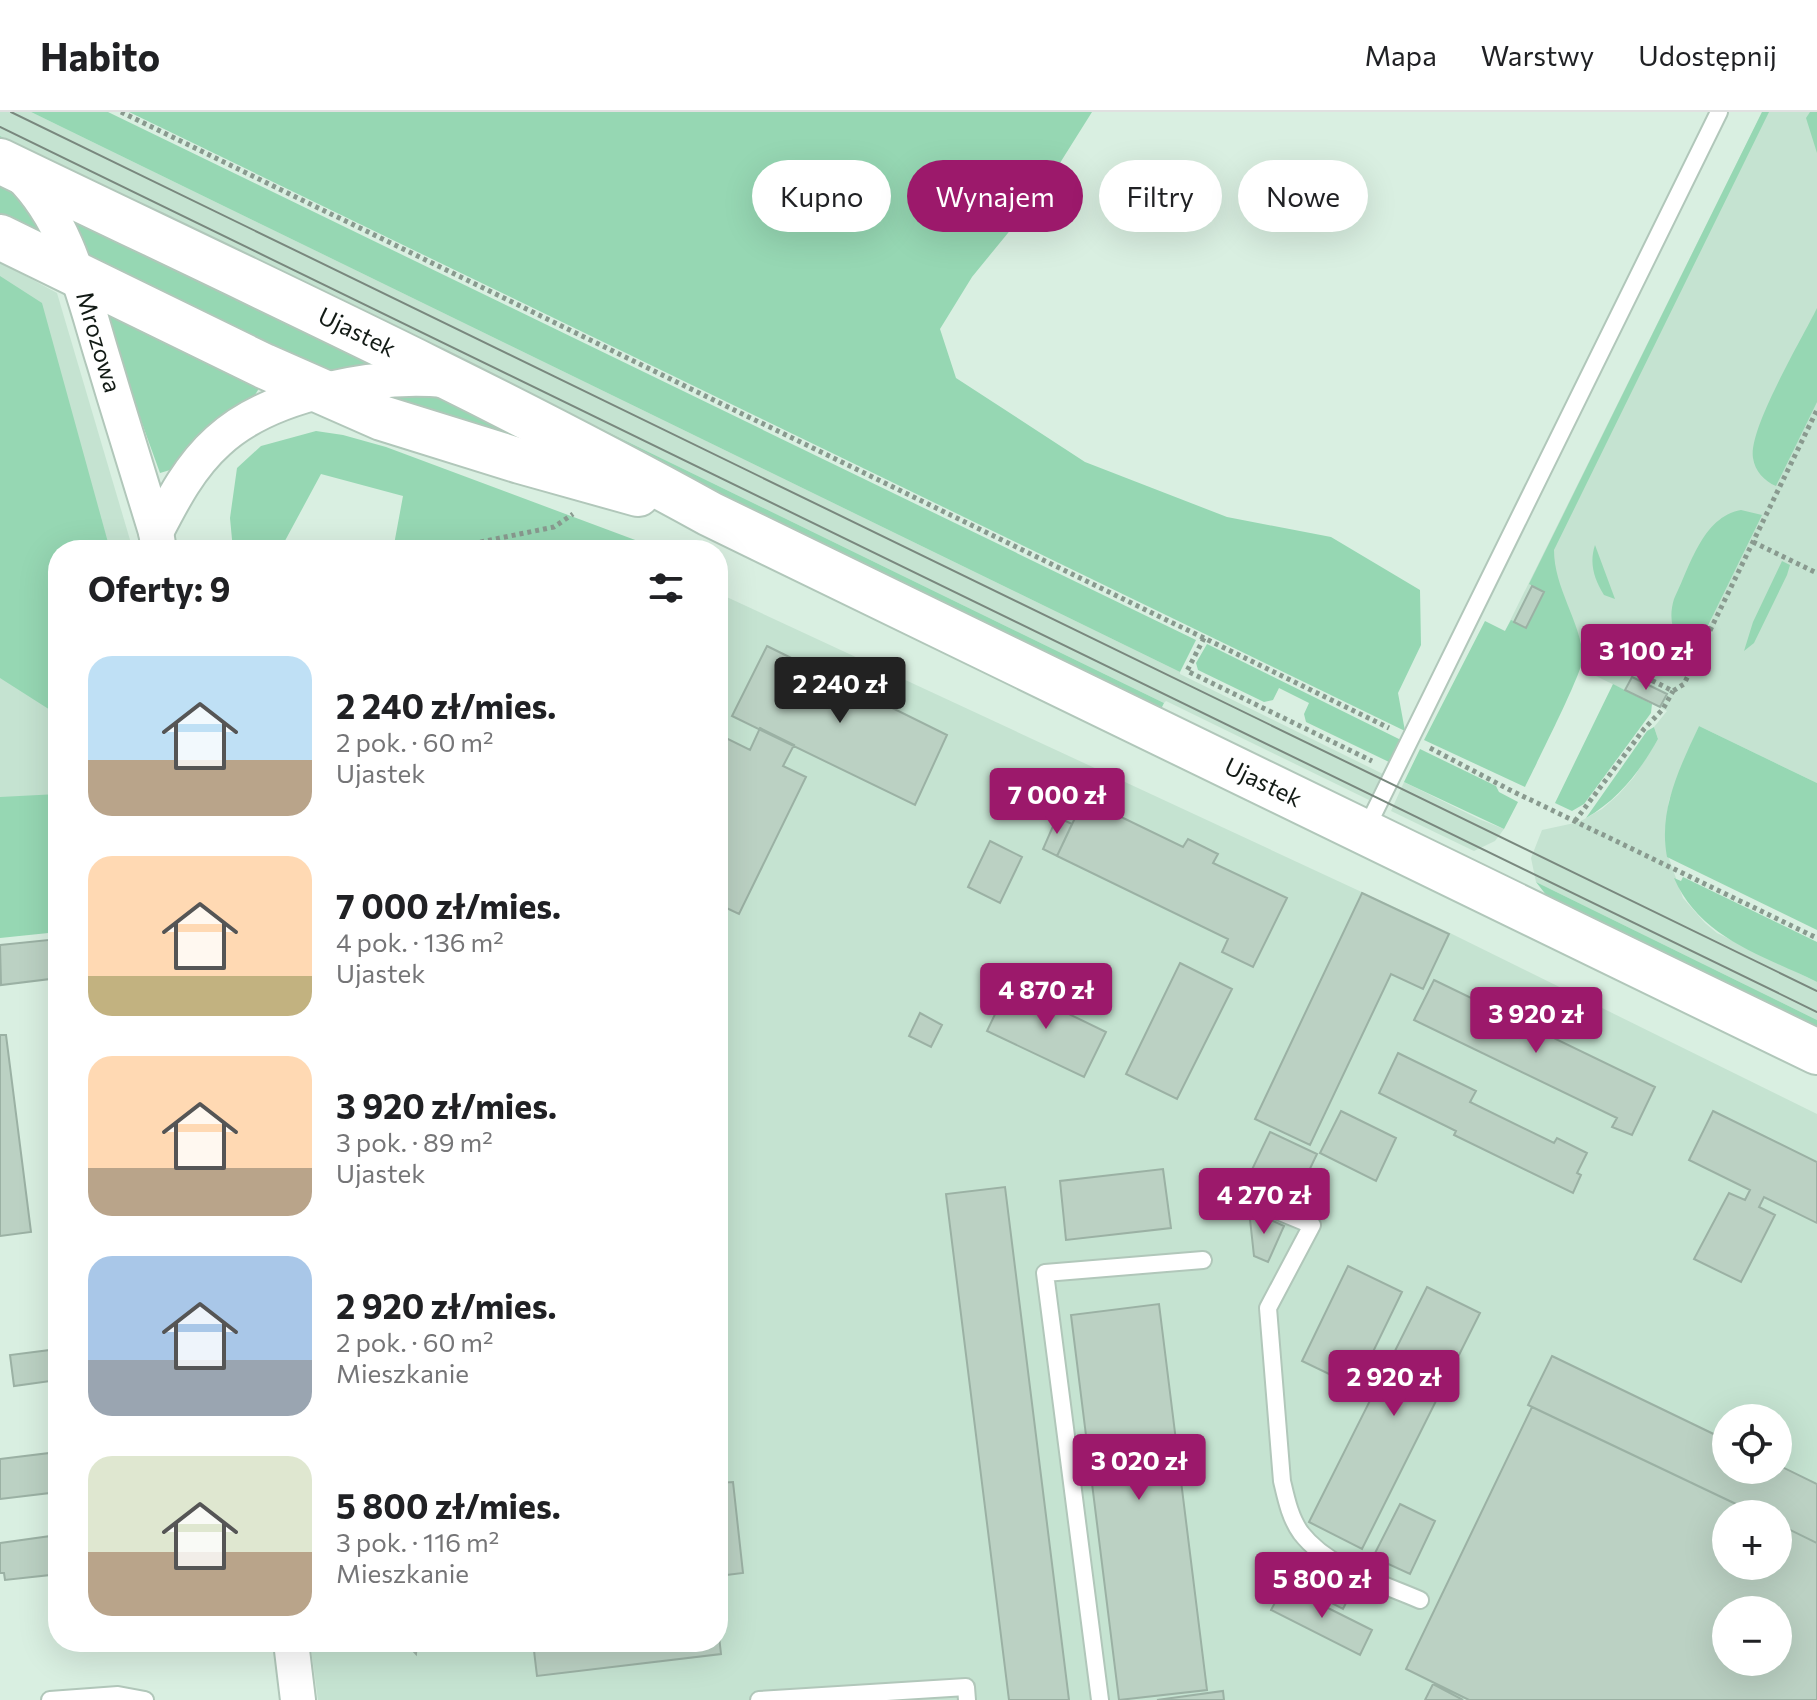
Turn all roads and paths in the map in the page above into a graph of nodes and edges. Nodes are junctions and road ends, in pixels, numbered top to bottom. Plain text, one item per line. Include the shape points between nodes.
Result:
1 (121, 112) edge
2 (1719, 112) edge
3 (5, 163) edge
4 (0, 237) edge
5 (77, 275) junction
6 (456, 381) junction
7 (321, 393) junction
8 (1817, 410) edge
9 (559, 508) dead end
10 (710, 514) junction
11 (157, 540) edge
12 (158, 540) edge
13 (490, 540) edge
14 (1753, 542) junction
15 (1817, 573) edge
16 (1204, 638) junction
17 (1609, 659) dead end
18 (1673, 691) junction
19 (1411, 739) junction
20 (1395, 771) junction
21 (1575, 821) junction
22 (1364, 832) junction
23 (1817, 938) edge
24 (1817, 1052) edge
25 (1251, 1200) dead end
26 (1203, 1260) dead end
27 (1420, 1600) dead end
28 (292, 1652) edge
29 (50, 1700) edge
30 (145, 1700) edge
31 (298, 1700) edge
32 (759, 1700) edge
33 (967, 1700) edge
34 (1100, 1700) edge

1 - 16 path
2 - 19 lane
3 - 5 street, Mrozowa via 50,210
3 - 6 street, Ujastek
4 - 5 street, Ujastek
5 - 7 street, Ujastek
5 - 11 street, Mrozowa
6 - 7 street, Mrozowa via 390,378
6 - 10 street, Ujastek
7 - 10 street, Ujastek via 448,439
7 - 12 street, Mrozowa via 247,421 218,441 195,466
8 - 14 path
9 - 13 path via 573,513 554,527
10 - 22 street, Ujastek
14 - 15 path
14 - 18 path via 1684,684
16 - 19 path
16 - 20 path via 1187,671
17 - 18 path
18 - 21 path
19 - 20 lane
19 - 21 path
20 - 22 lane
21 - 23 path
22 - 24 street, Ujastek
25 - 27 lane via 1312,1225 1268,1308 1288,1507 1301,1533 1320,1551
26 - 34 lane via 1045,1273
28 - 31 street
29 - 30 lane via 118,1695
32 - 33 lane via 966,1687

